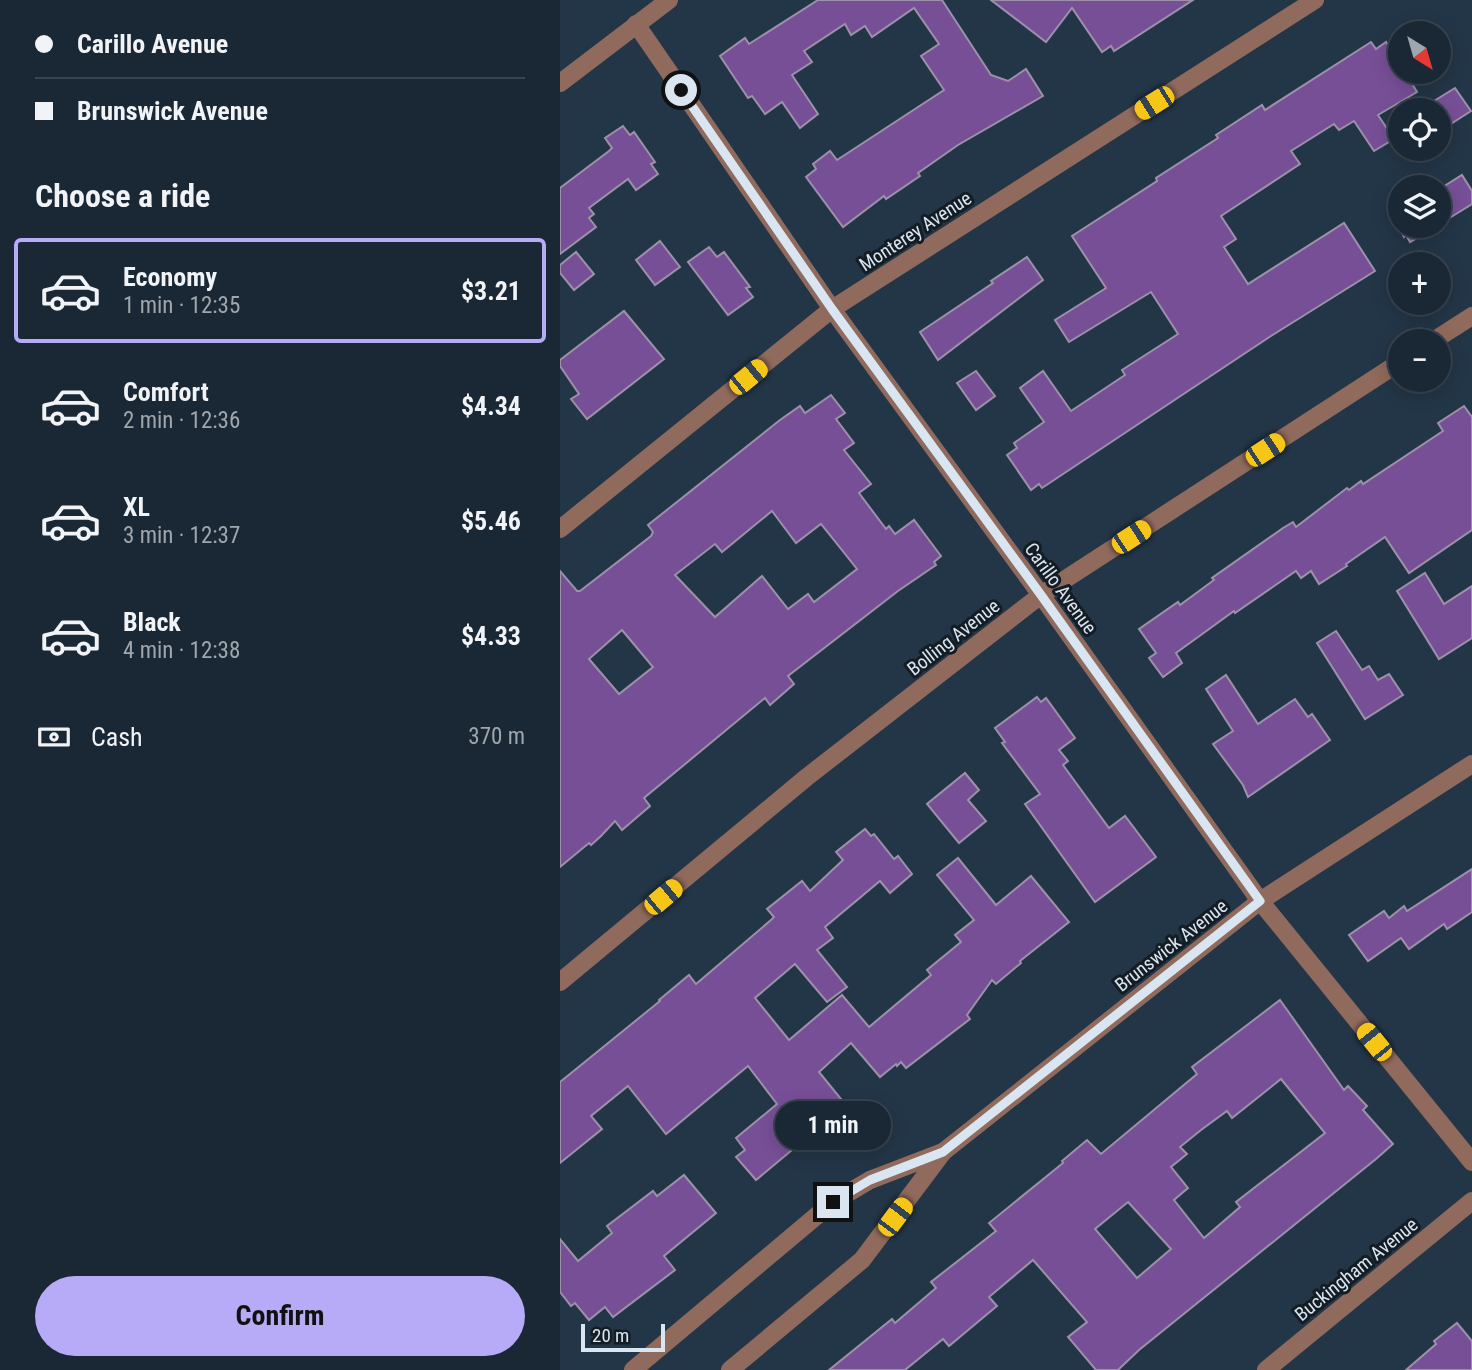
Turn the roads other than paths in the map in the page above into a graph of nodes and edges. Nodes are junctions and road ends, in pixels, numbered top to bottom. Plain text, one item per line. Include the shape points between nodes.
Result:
1 (669, 0) edge
2 (1315, 0) edge
3 (636, 24) junction
4 (560, 83) edge
5 (832, 309) junction
6 (1472, 316) edge
7 (1451, 329) edge
8 (1388, 370) edge
9 (560, 529) edge
10 (1041, 595) junction
11 (1472, 764) edge
12 (1260, 901) junction
13 (560, 982) edge
14 (943, 1152) junction
15 (1472, 1162) edge
16 (1472, 1201) edge
17 (633, 1370) edge
18 (730, 1370) edge
19 (1266, 1370) edge

1 - 3 street
2 - 5 street, Monterey Avenue
3 - 4 street
3 - 5 street, Carillo Avenue
5 - 9 street, Monterey Avenue
5 - 10 street, Carillo Avenue
6 - 7 street
8 - 10 street, Bolling Avenue
10 - 12 street, Carillo Avenue
10 - 13 street, Bolling Avenue via 807,777
11 - 12 street, Brunswick Avenue
12 - 14 street, Brunswick Avenue
12 - 15 street, Carillo Avenue
14 - 17 street, Brunswick Avenue via 870,1180 833,1202
14 - 18 street, Brunswick Avenue via 862,1260
16 - 19 street, Buckingham Avenue

